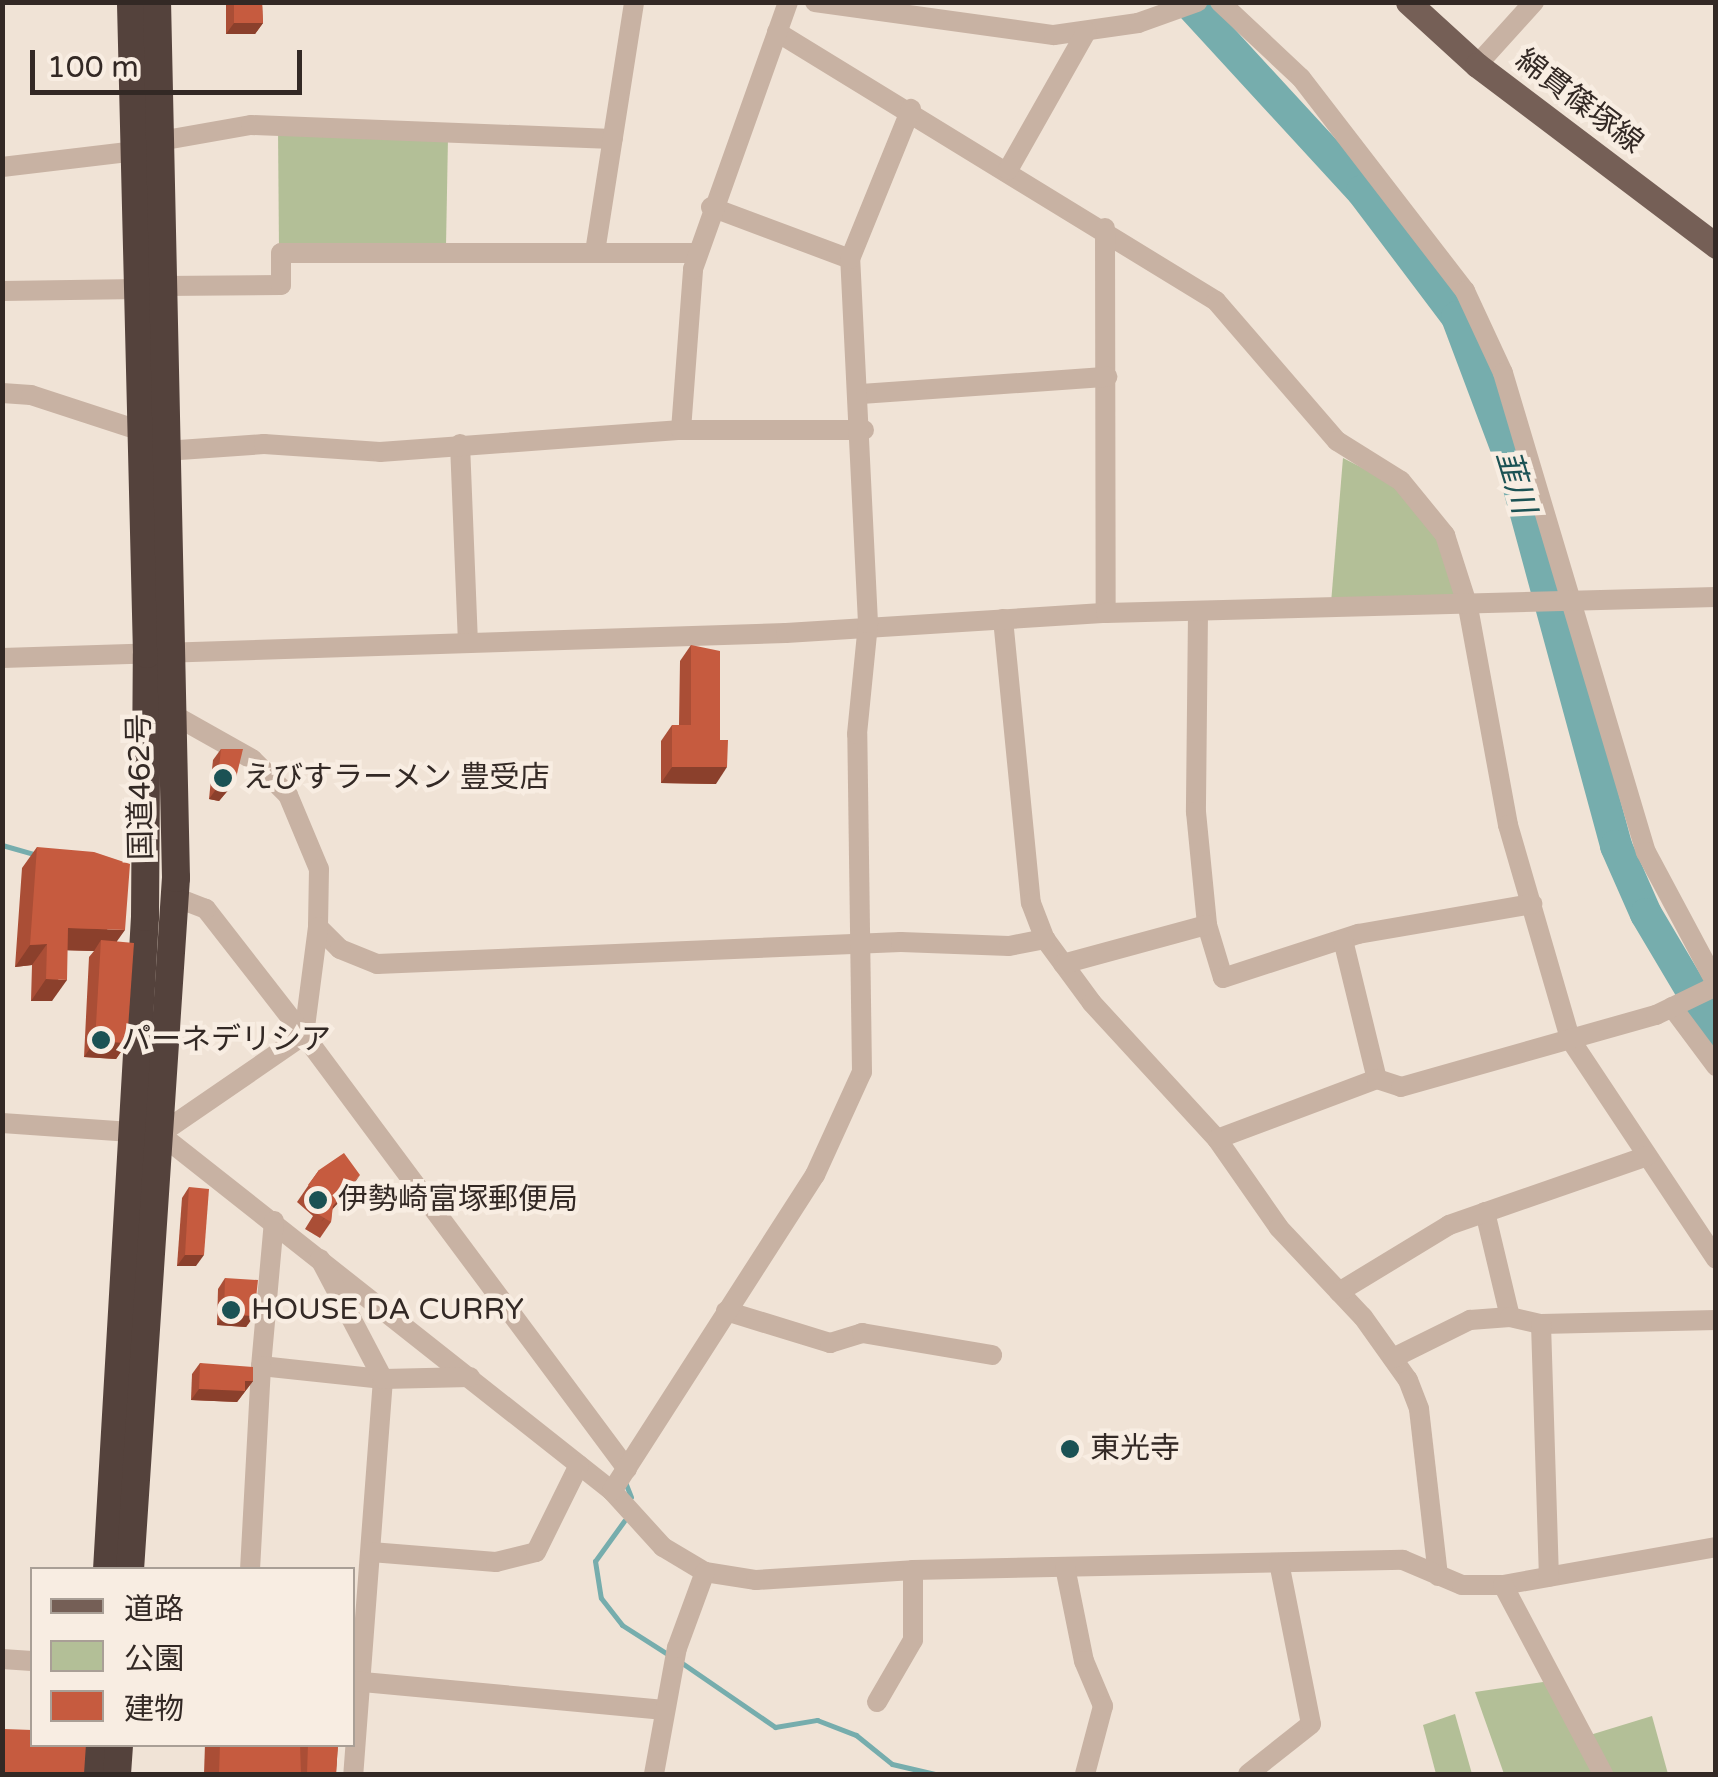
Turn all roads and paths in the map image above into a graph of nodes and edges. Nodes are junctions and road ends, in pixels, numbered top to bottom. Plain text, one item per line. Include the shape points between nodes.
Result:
1 (131, 2) edge
2 (158, 2) edge
3 (634, 2) edge
4 (788, 2) edge
5 (815, 2) edge
6 (1197, 2) edge
7 (1220, 2) edge
8 (1408, 2) edge
9 (1534, 2) edge
10 (776, 32) junction
11 (1086, 32) junction
12 (1478, 66) junction
13 (911, 109) junction
14 (613, 139) junction
15 (148, 146) junction
16 (2, 167) edge
17 (1008, 170) junction
18 (712, 207) junction
19 (1104, 228) junction
20 (1716, 246) edge
21 (595, 252) junction
22 (698, 253) junction
23 (850, 259) junction
24 (151, 287) junction
25 (2, 291) edge
26 (1107, 377) junction
27 (2, 393) edge
28 (861, 394) junction
29 (681, 430) junction
30 (864, 430) junction
31 (141, 432) junction
32 (460, 444) junction
33 (165, 451) junction
34 (1716, 597) edge
35 (1568, 603) junction
36 (1468, 607) junction
37 (1198, 612) junction
38 (1106, 613) junction
39 (1004, 619) junction
40 (868, 623) junction
41 (468, 644) junction
42 (157, 654) junction
43 (2, 658) edge
44 (172, 714) junction
45 (175, 897) junction
46 (1532, 904) junction
47 (1207, 925) junction
48 (318, 928) junction
49 (1044, 939) junction
50 (1342, 940) junction
51 (858, 946) junction
52 (1063, 964) junction
53 (1716, 984) edge
54 (1672, 1007) junction
55 (299, 1039) junction
56 (1570, 1039) junction
57 (1716, 1066) edge
58 (1377, 1079) junction
59 (2, 1122) edge
60 (147, 1133) junction
61 (1217, 1139) junction
62 (1648, 1156) junction
63 (1485, 1212) junction
64 (274, 1221) junction
65 (320, 1258) junction
66 (1716, 1259) edge
67 (1339, 1292) junction
68 (726, 1311) junction
69 (1510, 1317) junction
70 (1716, 1320) edge
71 (1541, 1324) junction
72 (992, 1354) dead end
73 (1393, 1358) junction
74 (261, 1366) junction
75 (470, 1378) junction
76 (383, 1379) junction
77 (580, 1465) junction
78 (628, 1470) junction
79 (612, 1491) junction
80 (1716, 1547) edge
81 (370, 1552) junction
82 (1279, 1562) junction
83 (1065, 1566) junction
84 (108, 1567) edge
85 (130, 1567) edge
86 (250, 1567) edge
87 (913, 1570) junction
88 (704, 1572) junction
89 (1438, 1576) junction
90 (1549, 1576) junction
91 (1503, 1585) junction
92 (2, 1659) edge
93 (30, 1661) edge
94 (357, 1682) edge
95 (877, 1702) dead end
96 (662, 1710) junction
97 (355, 1728) edge
98 (96, 1747) edge
99 (118, 1747) edge
100 (354, 1747) edge
101 (94, 1774) edge
102 (116, 1774) edge
103 (353, 1774) edge
104 (654, 1774) edge
105 (1085, 1774) edge
106 (1248, 1774) edge
107 (1603, 1774) edge

1 - 15 highway, 国道462号
2 - 15 highway, 国道462号
3 - 14 street
4 - 10 street
5 - 11 street via 974,29
6 - 11 street
7 - 35 street via 1302,78 1466,292 1503,373
8 - 12 main road, 綿貫篠塚線
9 - 12 street
10 - 13 street
10 - 18 street
11 - 17 street
12 - 20 main road, 綿貫篠塚線
13 - 17 street
13 - 23 street
14 - 15 street via 250,125
14 - 21 street
15 - 16 street
15 - 24 highway, 国道462号
17 - 19 street
18 - 22 street
18 - 23 street
19 - 26 street
19 - 36 street via 1216,302 1338,440 1401,481 1445,534
21 - 22 street
21 - 24 street via 281,253 281,285
22 - 29 street
23 - 28 street
24 - 25 street
24 - 31 highway, 国道462号
24 - 33 highway, 国道462号
26 - 28 street
26 - 38 street
27 - 31 street via 31,395
28 - 30 street
29 - 30 street
29 - 32 street
30 - 40 street
31 - 42 highway, 国道462号
32 - 33 street via 380,452 264,444
32 - 41 street
33 - 42 highway, 国道462号
34 - 35 street
35 - 36 street
35 - 53 street via 1646,852
36 - 37 street
36 - 46 street via 1508,824
37 - 38 street
37 - 47 street via 1196,812
38 - 39 street
39 - 40 street
39 - 49 street via 1031,903
40 - 41 street
40 - 51 street via 857,734
41 - 42 street
42 - 43 street
42 - 44 highway, 国道462号
42 - 60 highway, 国道462号 via 145,917
44 - 45 highway, 国道462号
44 - 48 street via 252,759 288,795 320,869
45 - 55 street via 206,909
45 - 60 highway, 国道462号
46 - 50 street
46 - 56 street
47 - 50 street via 1223,978
47 - 52 street
48 - 51 street via 340,949 377,964
48 - 55 street
49 - 51 street via 1009,946
49 - 52 street
50 - 58 street
51 - 68 street via 862,1072 815,1174
52 - 61 street
53 - 54 street
54 - 56 street
54 - 57 street
55 - 60 street
55 - 78 street
56 - 58 street via 1401,1086
56 - 62 street
58 - 61 street
59 - 60 street
60 - 64 street
60 - 84 highway, 国道462号
60 - 85 highway, 国道462号
61 - 67 street via 1279,1228
62 - 63 street
62 - 66 street
63 - 67 street via 1448,1225
63 - 69 street
64 - 65 street
64 - 74 street
65 - 75 street
65 - 76 street via 323,1275
67 - 73 street
68 - 72 street via 830,1343 862,1333
68 - 78 street
69 - 71 street
69 - 73 street via 1470,1320
70 - 71 street
71 - 90 street
73 - 89 street via 1420,1409
74 - 76 street via 367,1372
74 - 86 street
75 - 76 street
75 - 77 street
76 - 81 street
77 - 79 street
77 - 81 street via 536,1552 496,1562
78 - 79 street
79 - 88 street via 663,1547
80 - 90 street
81 - 94 street
82 - 83 street
82 - 89 street via 1403,1560
82 - 106 street via 1312,1724
83 - 87 street
83 - 105 street via 1084,1661 1103,1706
87 - 88 street via 756,1580
87 - 95 street via 913,1640
88 - 96 street
89 - 91 street via 1462,1585
90 - 91 street
91 - 107 street
92 - 93 street
94 - 96 street
94 - 97 street
96 - 104 street
98 - 101 highway
99 - 102 highway
100 - 103 street

